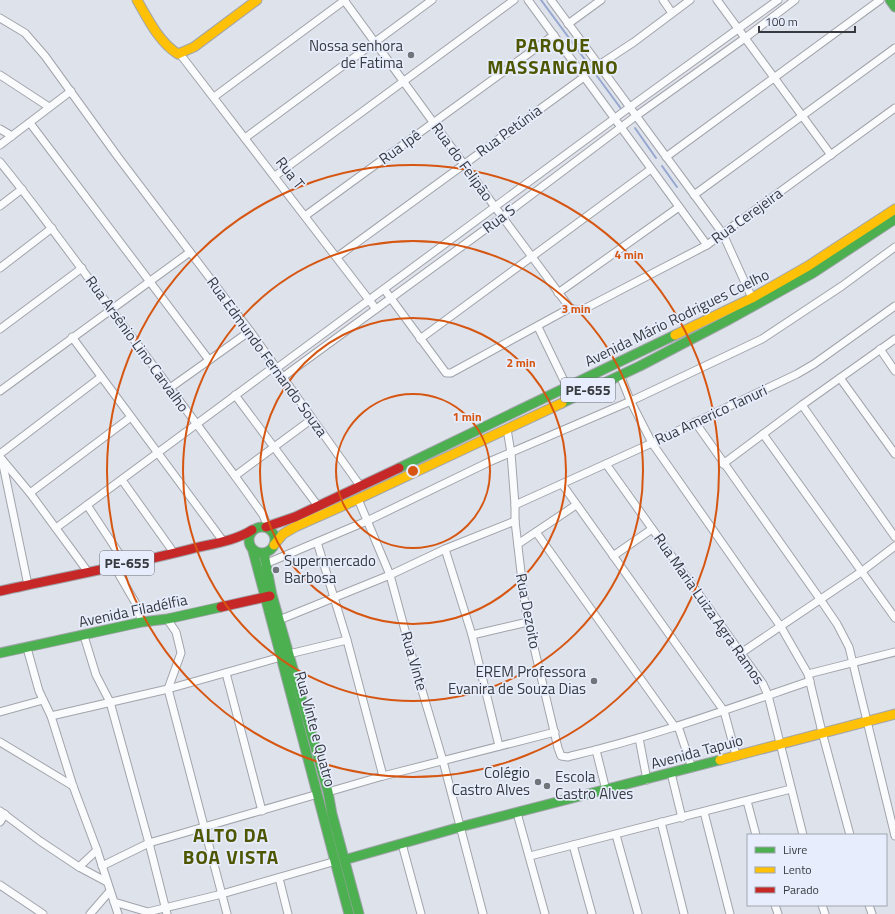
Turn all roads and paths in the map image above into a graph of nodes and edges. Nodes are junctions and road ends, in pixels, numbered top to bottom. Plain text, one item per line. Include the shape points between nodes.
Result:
1 (138, 0) edge
2 (258, 0) edge
3 (345, 0) edge
4 (432, 0) edge
5 (514, 0) edge
6 (528, 0) edge
7 (551, 0) edge
8 (601, 0) edge
9 (663, 0) edge
10 (690, 0) edge
11 (717, 0) edge
12 (778, 0) edge
13 (795, 0) edge
14 (880, 0) edge
15 (890, 0) edge
16 (895, 7) edge
17 (672, 13) junction
18 (0, 18) edge
19 (568, 24) junction
20 (738, 30) junction
21 (554, 35) junction
22 (745, 38) junction
23 (374, 43) junction
24 (895, 48) edge
25 (180, 54) junction
26 (599, 66) junction
27 (0, 75) edge
28 (584, 77) junction
29 (774, 78) junction
30 (403, 82) junction
31 (71, 91) junction
32 (214, 97) junction
33 (49, 107) junction
34 (630, 107) junction
35 (895, 108) edge
36 (636, 116) junction
37 (802, 117) junction
38 (614, 118) junction
39 (30, 123) junction
40 (433, 123) junction
41 (621, 127) junction
42 (0, 129) edge
43 (12, 136) junction
44 (245, 138) junction
45 (0, 145) edge
46 (831, 155) junction
47 (666, 157) junction
48 (0, 162) edge
49 (463, 164) junction
50 (651, 169) junction
51 (275, 176) junction
52 (22, 189) junction
53 (694, 195) junction
54 (0, 206) edge
55 (494, 207) junction
56 (679, 207) junction
57 (895, 208) edge
58 (305, 216) junction
59 (502, 217) junction
60 (895, 219) edge
61 (52, 228) junction
62 (723, 234) junction
63 (707, 245) junction
64 (895, 247) edge
65 (190, 252) junction
66 (337, 256) junction
67 (532, 257) junction
68 (0, 268) edge
69 (82, 268) junction
70 (150, 282) junction
71 (384, 289) junction
72 (558, 293) junction
73 (752, 298) junction
74 (370, 299) junction
75 (390, 299) junction
76 (895, 306) edge
77 (570, 308) junction
78 (376, 309) junction
79 (112, 310) junction
80 (538, 327) junction
81 (0, 329) edge
82 (250, 331) junction
83 (72, 337) junction
84 (420, 339) junction
85 (895, 339) edge
86 (880, 349) junction
87 (209, 360) junction
88 (276, 367) junction
89 (895, 371) edge
90 (620, 376) junction
91 (101, 377) junction
92 (283, 377) junction
93 (840, 378) junction
94 (568, 387) junction
95 (170, 388) junction
96 (0, 391) edge
97 (235, 395) junction
98 (631, 401) junction
99 (802, 405) junction
100 (131, 418) junction
101 (312, 419) junction
102 (695, 422) junction
103 (196, 425) junction
104 (507, 429) junction
105 (763, 434) junction
106 (652, 443) junction
107 (274, 448) junction
108 (158, 452) junction
109 (512, 453) junction
110 (895, 454) edge
111 (0, 457) edge
112 (606, 464) junction
113 (723, 464) junction
114 (235, 476) junction
115 (122, 480) junction
116 (562, 484) junction
117 (361, 487) junction
118 (30, 493) junction
119 (358, 500) junction
120 (87, 505) junction
121 (515, 505) junction
122 (576, 505) junction
123 (318, 506) junction
124 (368, 521) junction
125 (515, 521) junction
126 (56, 528) junction
127 (268, 528) junction
128 (652, 529) junction
129 (252, 530) junction
130 (536, 532) junction
131 (895, 537) edge
132 (223, 541) junction
133 (317, 542) junction
134 (518, 544) junction
135 (274, 546) junction
136 (895, 546) edge
137 (445, 549) junction
138 (253, 551) junction
139 (174, 553) junction
140 (264, 554) junction
141 (613, 556) junction
142 (126, 564) junction
143 (265, 564) junction
144 (114, 566) junction
145 (88, 572) junction
146 (861, 572) junction
147 (390, 575) junction
148 (28, 586) junction
149 (0, 591) edge
150 (268, 596) junction
151 (333, 598) junction
152 (820, 599) junction
153 (167, 618) junction
154 (895, 618) edge
155 (279, 620) junction
156 (142, 622) junction
157 (528, 622) junction
158 (781, 627) junction
159 (472, 635) junction
160 (84, 636) junction
161 (347, 640) junction
162 (27, 648) junction
163 (895, 652) edge
164 (0, 653) edge
165 (741, 653) junction
166 (285, 655) junction
167 (854, 662) junction
168 (226, 673) junction
169 (809, 677) junction
170 (168, 689) junction
171 (768, 695) junction
172 (43, 700) junction
173 (110, 702) junction
174 (724, 711) junction
175 (0, 712) edge
176 (895, 714) edge
177 (51, 716) junction
178 (867, 721) junction
179 (677, 726) junction
180 (555, 732) junction
181 (822, 732) junction
182 (638, 738) junction
183 (0, 742) edge
184 (780, 744) junction
185 (499, 746) junction
186 (596, 750) junction
187 (736, 756) junction
188 (443, 761) junction
189 (692, 768) junction
190 (671, 773) junction
191 (383, 776) junction
192 (647, 780) junction
193 (73, 786) junction
194 (791, 789) junction
195 (606, 790) junction
196 (328, 792) junction
197 (318, 794) junction
198 (747, 801) junction
199 (262, 811) junction
200 (704, 812) junction
201 (3, 813) edge
202 (518, 813) junction
203 (682, 818) junction
204 (0, 822) edge
205 (661, 822) junction
206 (205, 827) junction
207 (460, 827) junction
208 (756, 834) edge
209 (803, 834) edge
210 (850, 834) edge
211 (616, 835) junction
212 (895, 836) edge
213 (149, 843) junction
214 (402, 844) junction
215 (573, 845) junction
216 (97, 850) junction
217 (530, 856) junction
218 (340, 860) junction
219 (102, 866) junction
220 (79, 867) junction
221 (343, 873) junction
222 (279, 878) junction
223 (107, 882) junction
224 (0, 884) edge
225 (110, 891) junction
226 (222, 894) junction
227 (114, 902) junction
228 (166, 911) edge
229 (144, 913) edge
230 (44, 914) edge
231 (90, 914) edge
232 (118, 914) edge
233 (228, 914) edge
234 (288, 914) edge
235 (349, 914) edge
236 (359, 914) edge
237 (421, 914) edge
238 (484, 914) edge
239 (545, 914) edge
240 (592, 914) edge
241 (638, 914) edge
242 (684, 914) edge
243 (730, 914) edge

1 - 25 main road, Rua T via 167,45 173,52
2 - 25 main road via 200,43
3 - 23 street, Rua do Felipão
3 - 32 street
4 - 23 street
5 - 30 street
6 - 21 street
7 - 19 street
8 - 19 street
9 - 17 street
10 - 17 street
11 - 20 street
12 - 20 street, Rua S
13 - 22 street, Rua S
14 - 29 street
15 - 16 main road
17 - 26 street
18 - 31 street, Rua Edmundo Fernando Souza via 25,33
19 - 26 street
20 - 22 street
20 - 34 street, Rua S
21 - 28 street
21 - 40 street, Rua Ipê
22 - 29 street
22 - 36 street, Rua S
23 - 30 street, Rua do Felipão
23 - 44 street
24 - 37 street
25 - 32 street, Rua T
26 - 34 street
27 - 33 street
28 - 38 street
28 - 49 street, Rua Petúnia
29 - 37 street
29 - 47 street
30 - 40 street, Rua do Felipão
30 - 51 street
31 - 33 street
31 - 65 street, Rua Edmundo Fernando Souza
32 - 44 street, Rua T
33 - 39 street
34 - 36 street
34 - 38 street, Rua S
35 - 46 street, Rua Cerejeira
36 - 41 street, Rua S
36 - 47 street
37 - 46 street
37 - 53 street
38 - 41 street
38 - 55 street, Rua S
39 - 43 street
39 - 70 street
40 - 49 street, Rua do Felipão
40 - 58 street, Rua Ipê
41 - 50 street
41 - 59 street, Rua S
42 - 43 street
43 - 45 street
44 - 51 street, Rua T
46 - 62 street, Rua Cerejeira
47 - 53 street
48 - 52 street, Rua Arsênio Lino Carvalho
49 - 55 street, Rua do Felipão
49 - 66 street, Rua Petúnia
50 - 56 street
50 - 67 street
51 - 58 street, Rua T
52 - 54 street
52 - 61 street, Rua Arsênio Lino Carvalho
53 - 62 street
55 - 59 street, Rua do Felipão
55 - 71 street, Rua S
56 - 63 street
56 - 72 street
57 - 73 main road, Avenida Mário Rodrigues Coelho / PE-655 via 808,266
58 - 66 street, Rua T
59 - 67 street, Rua do Felipão
59 - 75 street, Rua S
60 - 90 main road, Avenida Mário Rodrigues Coelho / PE-655 via 786,289
61 - 68 street
61 - 69 street, Rua Arsênio Lino Carvalho
62 - 63 street, Rua Cerejeira
62 - 73 street
63 - 77 street, Rua Cerejeira via 588,307 577,310
64 - 98 street via 762,339
65 - 70 street
65 - 82 street, Rua Edmundo Fernando Souza
66 - 74 street, Rua T
67 - 72 street, Rua do Felipão
67 - 84 street
69 - 79 street, Rua Arsênio Lino Carvalho
69 - 81 street
70 - 79 street
70 - 87 street
71 - 74 street, Rua S
71 - 75 street
72 - 77 street, Rua do Felipão
73 - 94 main road, Avenida Mário Rodrigues Coelho / PE-655
74 - 78 street, Rua T
74 - 88 street, Rua S
75 - 78 street, Rua S
75 - 84 street
76 - 102 street, Rua Americo Tanuri via 805,370
77 - 80 street
78 - 92 street, Rua S
79 - 83 street
79 - 95 street, Rua Arsênio Lino Carvalho
80 - 84 street via 451,373 446,373 442,369
80 - 94 street
82 - 87 street
82 - 88 street, Rua Edmundo Fernando Souza
83 - 91 street
83 - 96 street
85 - 86 street
86 - 89 street
86 - 93 street
87 - 95 street
88 - 92 street, Rua Edmundo Fernando Souza
88 - 97 street, Rua S
90 - 98 street
90 - 104 main road, Avenida Mário Rodrigues Coelho / PE-655
91 - 100 street
91 - 111 street
92 - 101 street, Rua Edmundo Fernando Souza
93 - 99 street
93 - 110 street
94 - 117 main road, Avenida Mário Rodrigues Coelho / PE-655
95 - 103 street, Rua Arsênio Lino Carvalho
97 - 103 street, Rua S
97 - 107 street
98 - 106 street
98 - 109 street
99 - 105 street
99 - 131 street
100 - 108 street
100 - 118 street
101 - 107 street
101 - 117 street, Rua Edmundo Fernando Souza
102 - 106 street, Rua Americo Tanuri
102 - 113 street
103 - 108 street, Rua S
103 - 114 street, Rua Arsênio Lino Carvalho
104 - 109 street, Rua Dezoito
104 - 119 main road, Avenida Mário Rodrigues Coelho / PE-655
105 - 113 street
105 - 146 street
106 - 112 street, Rua Americo Tanuri
106 - 158 street
107 - 114 street
107 - 123 street
108 - 115 street, Rua S
108 - 132 street
109 - 121 street, Rua Dezoito
109 - 124 street
111 - 118 street
111 - 148 street
112 - 116 street, Rua Americo Tanuri
112 - 128 street, Rua Maria Luiza Agra Ramos
113 - 152 street
114 - 127 street, Rua Arsênio Lino Carvalho via 263,515
115 - 120 street, Rua S
115 - 139 street
116 - 121 street, Rua Americo Tanuri
116 - 122 street
117 - 123 main road, Avenida Mário Rodrigues Coelho / PE-655
118 - 126 street
119 - 124 street, Rua Vinte
119 - 135 main road, Avenida Mário Rodrigues Coelho / PE-655 via 288,530
120 - 126 street, Rua S
120 - 142 street
121 - 125 street, Rua Dezoito
122 - 130 street
122 - 141 street
123 - 127 main road, Avenida Mário Rodrigues Coelho / PE-655
124 - 133 street
124 - 147 street, Rua Vinte
125 - 134 street, Rua Dezoito
125 - 137 street
126 - 145 street
127 - 129 main road, PE-655
127 - 135 main road via 275,538
128 - 141 street
128 - 165 street, Rua Maria Luiza Agra Ramos
129 - 132 main road, PE-655
129 - 138 main road via 248,543
130 - 134 street
130 - 179 street
132 - 139 main road, PE-655
133 - 143 street
133 - 151 street
134 - 157 street, Rua Dezoito
135 - 140 main road, PE-655
136 - 146 street
137 - 147 street
137 - 159 street
138 - 140 main road
138 - 150 main road, Rua Vinte e Quatro
139 - 142 main road, PE-655
140 - 143 main road, Rua Vinte e Quatro
141 - 174 street
142 - 144 main road, PE-655
143 - 150 main road, Rua Vinte e Quatro
144 - 145 main road, PE-655
144 - 156 street via 135,602
145 - 148 main road, PE-655
146 - 152 street
146 - 154 street
147 - 151 street
147 - 188 street, Rua Vinte
148 - 149 main road, PE-655
150 - 153 main road, Avenida Filadélfia
150 - 155 main road, Rua Vinte e Quatro
150 - 166 main road, Rua Vinte e Quatro
151 - 155 street
151 - 161 street
152 - 158 street
152 - 167 street via 842,633
153 - 156 main road, Avenida Filadélfia
153 - 170 street via 176,632 181,647
155 - 166 main road, Rua Vinte e Quatro
156 - 160 main road, Avenida Filadélfia
157 - 159 street
157 - 180 street, Rua Dezoito
158 - 165 street
158 - 169 street
159 - 185 street
160 - 162 main road, Avenida Filadélfia
160 - 173 street via 96,675
161 - 166 street
161 - 191 street
162 - 164 main road, Avenida Filadélfia
162 - 172 street
163 - 167 street
165 - 171 street, Rua Maria Luiza Agra Ramos
166 - 168 street
166 - 196 main road, Rua Vinte e Quatro
166 - 197 main road, Rua Vinte e Quatro
167 - 169 street
167 - 178 street
168 - 170 street
168 - 199 street
169 - 171 street
169 - 181 street
170 - 173 street
170 - 206 street
171 - 174 street
171 - 184 street, Rua Maria Luiza Agra Ramos
172 - 175 street
172 - 177 street
173 - 177 street
173 - 213 street
174 - 179 street
174 - 187 street
176 - 178 main road, Avenida Tapuio
177 - 193 street
178 - 181 main road, Avenida Tapuio
178 - 212 street
179 - 182 street
179 - 189 street
180 - 185 street
180 - 186 street, Rua Dezoito via 563,757
181 - 184 main road, Avenida Tapuio
181 - 210 street
182 - 186 street
182 - 192 street
183 - 193 street
184 - 187 main road, Avenida Tapuio
184 - 194 street, Rua Maria Luiza Agra Ramos
185 - 188 street
186 - 195 street
187 - 189 main road, Avenida Tapuio
188 - 191 street
188 - 207 street, Rua Vinte
189 - 190 main road, Avenida Tapuio
190 - 192 main road, Avenida Tapuio
190 - 203 street
191 - 196 street
192 - 195 main road, Avenida Tapuio
193 - 216 street
194 - 198 street
194 - 209 street, Rua Maria Luiza Agra Ramos
195 - 202 main road, Avenida Tapuio
196 - 218 main road, Rua Vinte e Quatro
197 - 199 street
197 - 218 main road, Rua Vinte e Quatro
198 - 200 street
198 - 208 street
199 - 206 street
200 - 203 street
200 - 243 street
201 - 204 street
201 - 220 street
202 - 207 main road, Avenida Tapuio
202 - 217 street
203 - 205 street
205 - 211 street
205 - 242 street
206 - 213 street
206 - 226 street
207 - 214 main road, Avenida Tapuio
207 - 238 street, Rua Vinte
211 - 215 street
211 - 241 street
213 - 219 street
213 - 228 street
214 - 218 main road, Avenida Tapuio
214 - 237 street
215 - 217 street
215 - 240 street
216 - 219 street
216 - 220 street
217 - 239 street
218 - 221 main road, Rua Vinte e Quatro
218 - 222 street, Avenida Tapuio
219 - 223 street
220 - 223 street
221 - 235 main road, Rua Vinte e Quatro
221 - 236 main road, Rua Vinte e Quatro
222 - 226 street, Avenida Tapuio
222 - 234 street
223 - 225 street
224 - 230 street
225 - 227 street
225 - 231 street
226 - 228 street, Avenida Tapuio
226 - 233 street
227 - 229 street
227 - 232 street
228 - 229 street, Avenida Tapuio

